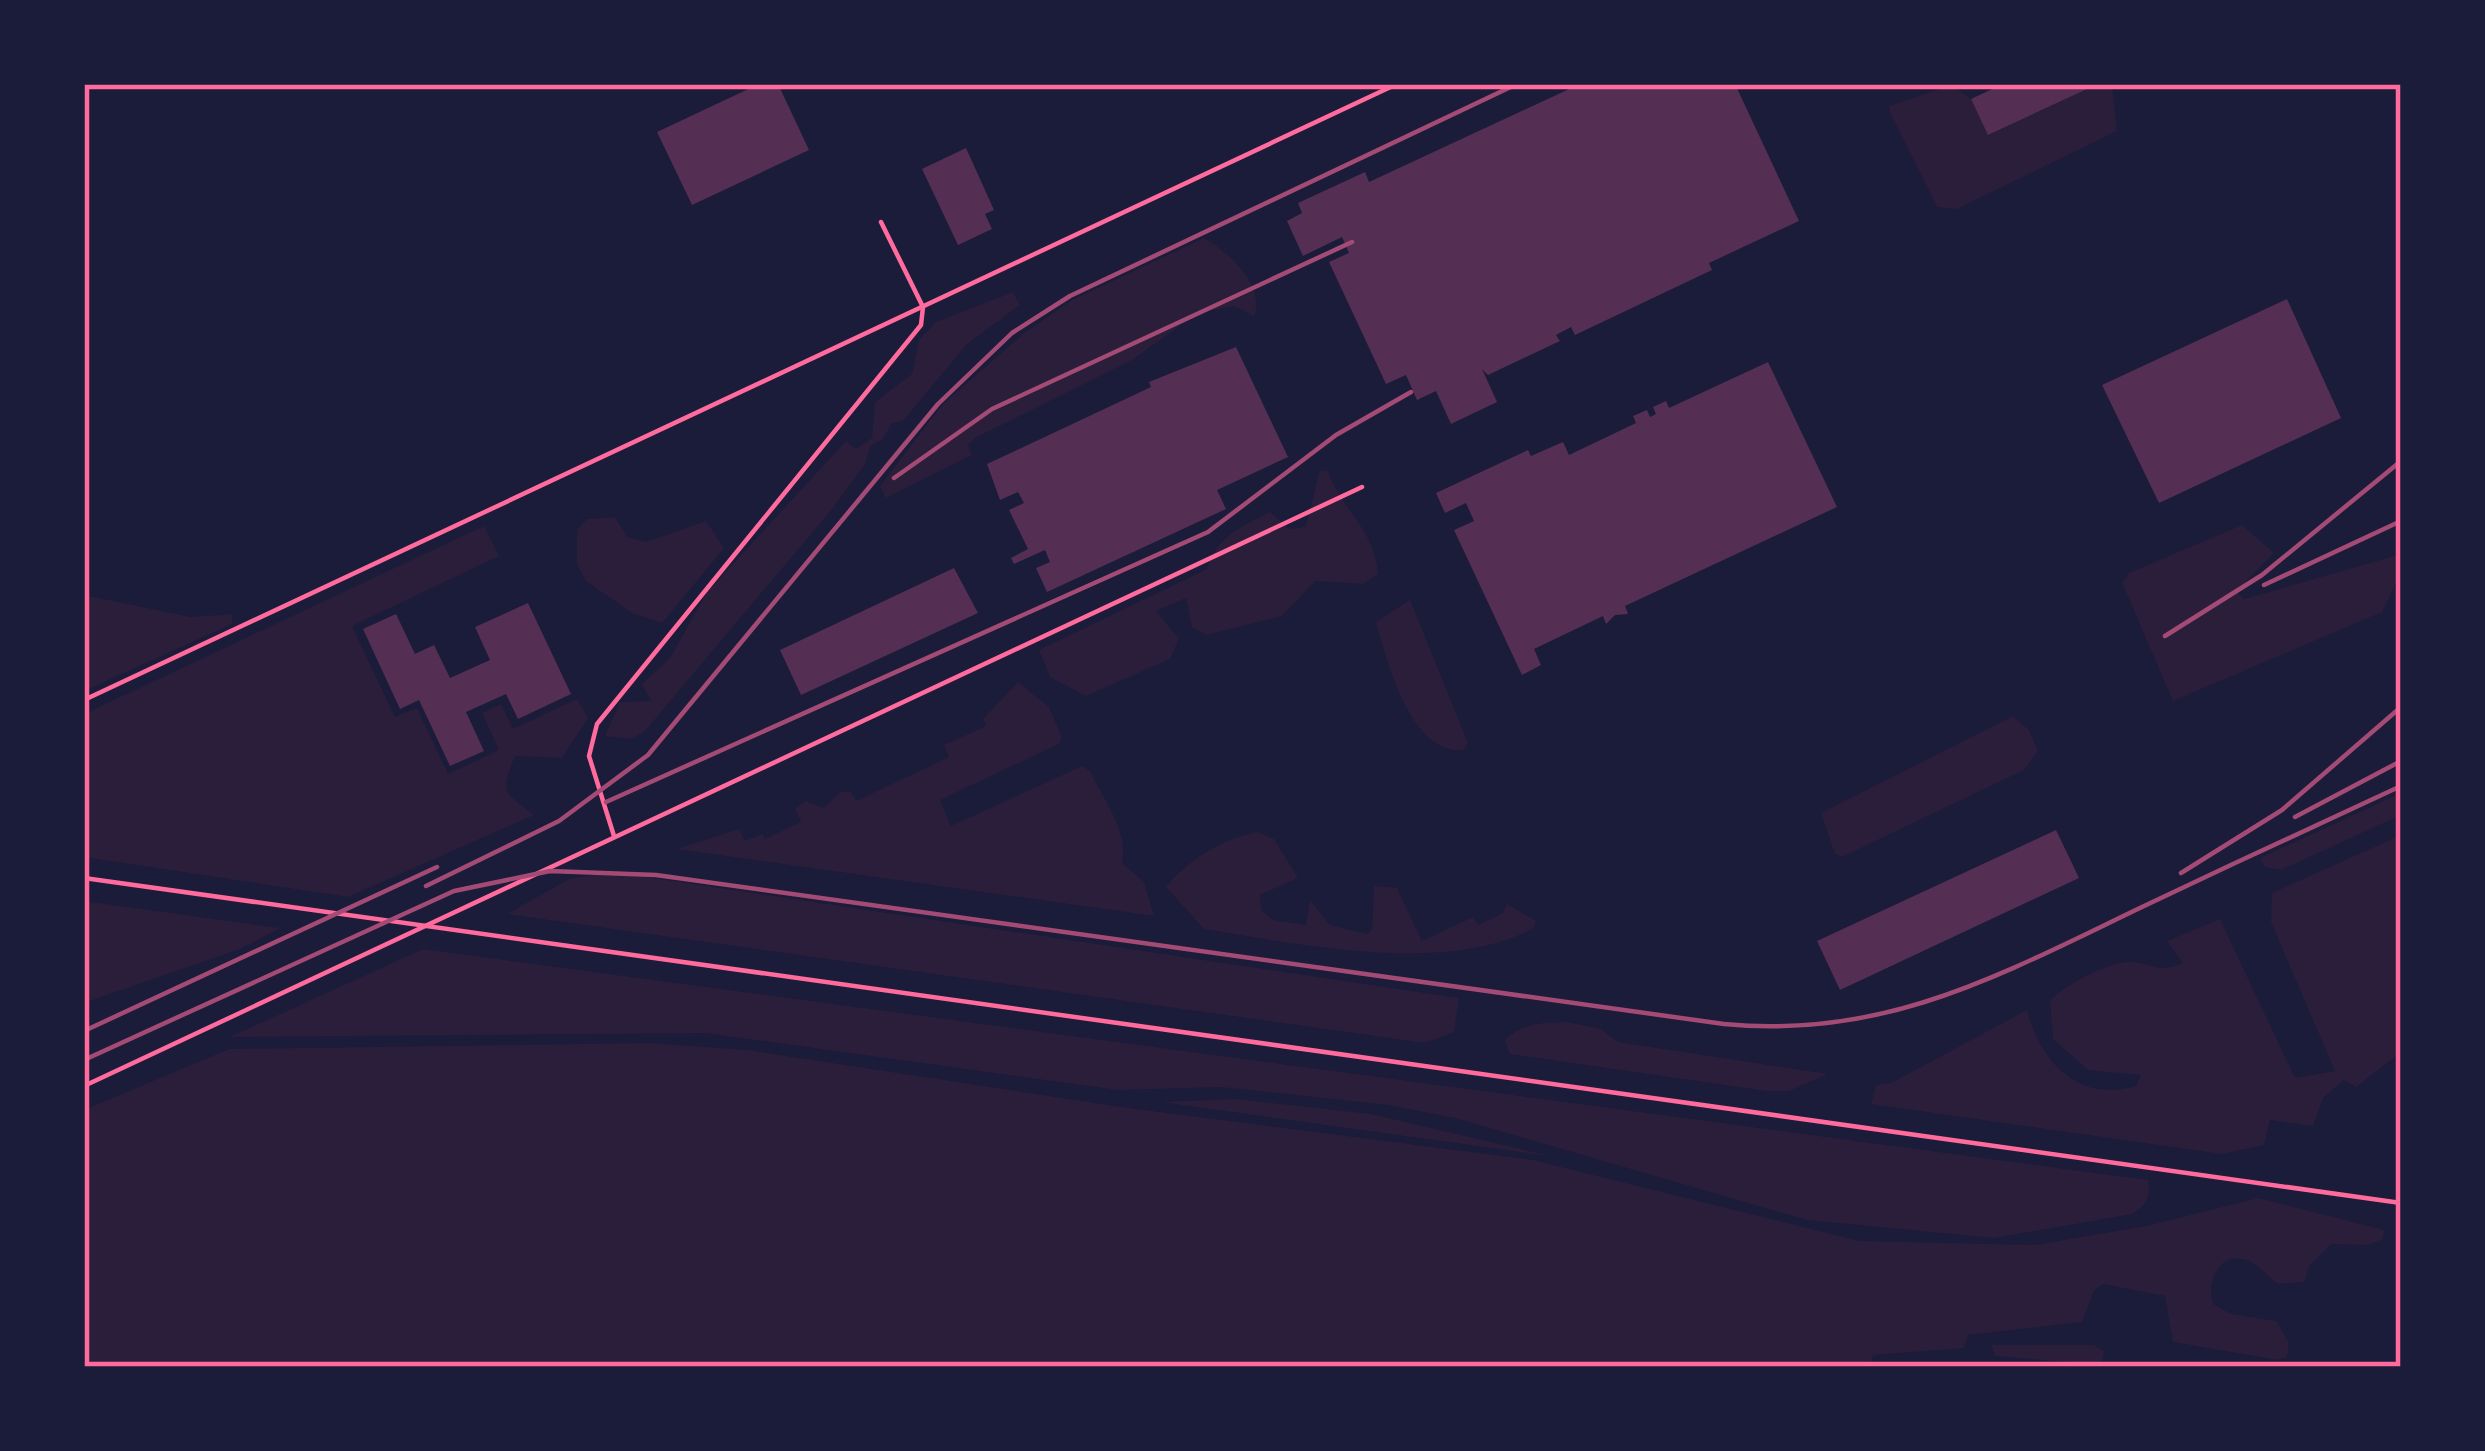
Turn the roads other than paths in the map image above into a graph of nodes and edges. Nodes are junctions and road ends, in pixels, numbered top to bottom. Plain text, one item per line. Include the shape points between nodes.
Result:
1 (1397, 84) edge
2 (881, 222) dead end
3 (923, 307) junction
4 (1362, 487) dead end
5 (84, 700) edge
6 (614, 836) junction
7 (84, 878) edge
8 (84, 1086) edge
9 (2401, 1203) edge

1 - 3 lane
2 - 3 lane
3 - 5 lane
3 - 6 lane via 921,326 596,724 589,756
4 - 6 lane
6 - 8 lane
7 - 9 lane

